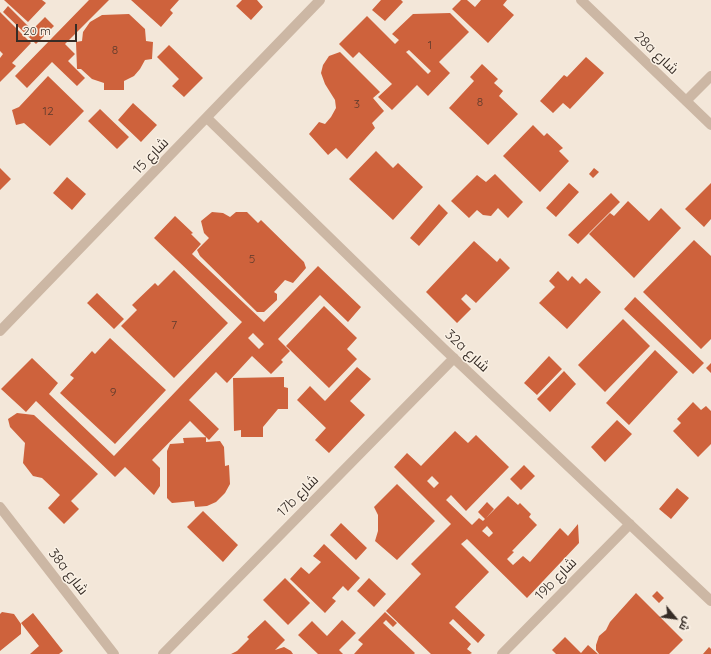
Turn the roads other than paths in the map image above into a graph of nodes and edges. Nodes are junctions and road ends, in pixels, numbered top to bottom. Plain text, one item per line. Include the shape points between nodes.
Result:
1 (320, 0) edge
2 (581, 0) edge
3 (711, 76) edge
4 (686, 101) junction
5 (208, 118) junction
6 (711, 125) edge
7 (0, 331) edge
8 (454, 358) junction
9 (0, 507) edge
10 (630, 524) junction
11 (711, 602) edge
12 (114, 654) edge
13 (162, 654) edge
14 (502, 654) edge

1 - 5 street, شارع 15
2 - 4 street, 28a شارع
3 - 4 street
4 - 6 street, 28a شارع
5 - 7 street, شارع 15
5 - 8 street, 32a شارع
8 - 10 street, 32a شارع
8 - 13 street, 17b شارع
9 - 12 street, 38a شارع
10 - 11 street, 32a شارع
10 - 14 street, 19b شارع

